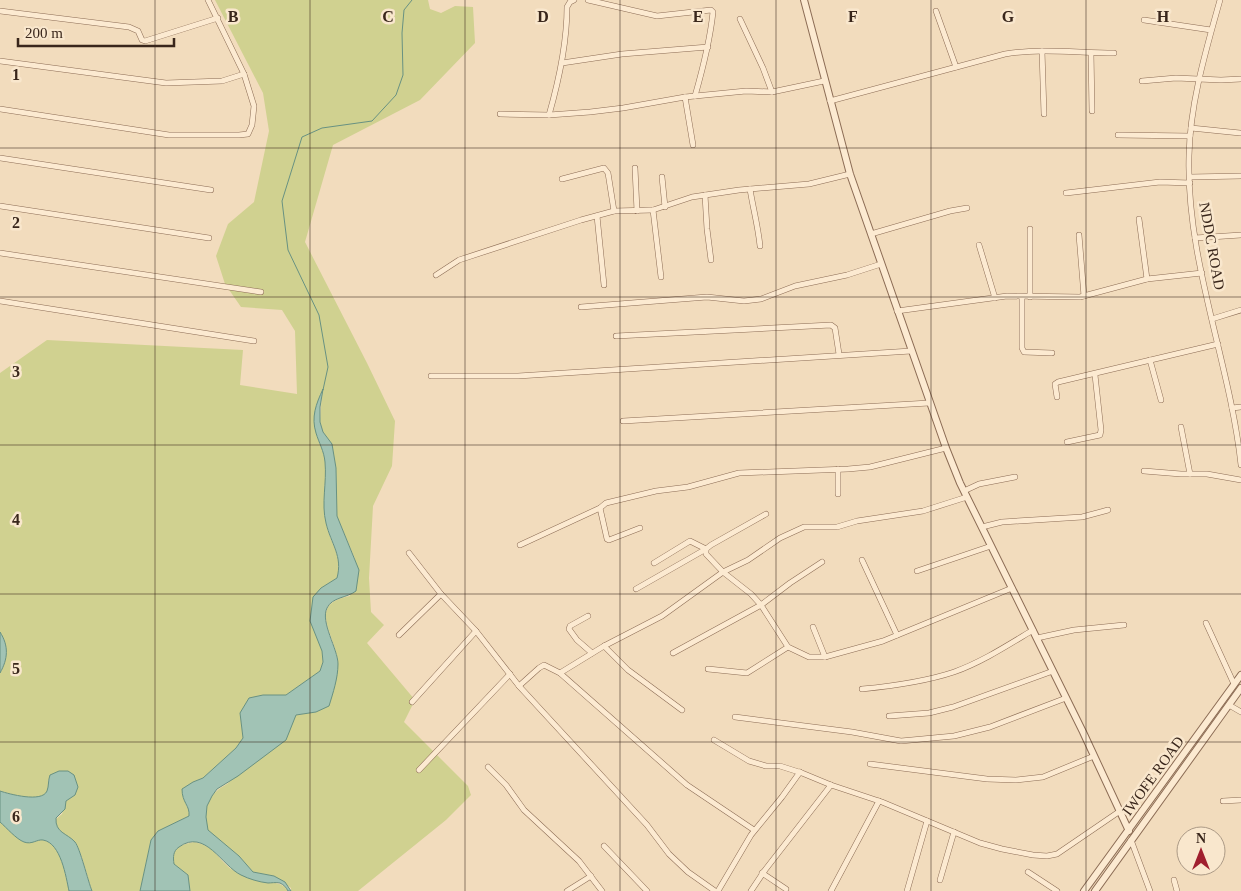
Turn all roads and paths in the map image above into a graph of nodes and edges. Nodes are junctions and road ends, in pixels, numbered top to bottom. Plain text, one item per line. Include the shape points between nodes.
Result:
1 (208, 0) edge
2 (574, 0) edge
3 (588, 0) edge
4 (804, 0) edge
5 (1220, 0) edge
6 (0, 11) edge
7 (936, 11) dead end
8 (218, 18) junction
9 (740, 19) dead end
10 (1144, 20) dead end
11 (1211, 30) junction
12 (708, 47) junction
13 (1042, 51) junction
14 (1090, 53) junction
15 (1114, 53) dead end
16 (0, 61) edge
17 (562, 63) junction
18 (956, 67) junction
19 (244, 74) junction
20 (1200, 79) junction
21 (1241, 79) edge
22 (1142, 80) dead end
23 (824, 81) junction
24 (772, 92) junction
25 (695, 96) junction
26 (685, 97) junction
27 (830, 101) junction
28 (0, 109) edge
29 (1092, 110) dead end
30 (500, 114) dead end
31 (1044, 114) dead end
32 (549, 115) junction
33 (1191, 128) junction
34 (1240, 133) edge
35 (1118, 135) dead end
36 (1190, 136) junction
37 (693, 145) dead end
38 (0, 158) edge
39 (634, 168) dead end
40 (850, 174) junction
41 (1241, 176) edge
42 (662, 177) dead end
43 (562, 179) dead end
44 (1190, 180) junction
45 (750, 189) junction
46 (211, 190) dead end
47 (1066, 194) dead end
48 (705, 195) junction
49 (0, 206) edge
50 (665, 207) junction
51 (968, 208) dead end
52 (653, 210) junction
53 (614, 211) junction
54 (637, 211) junction
55 (597, 216) junction
56 (1139, 219) dead end
57 (1030, 229) dead end
58 (871, 234) junction
59 (1079, 235) dead end
60 (1241, 235) edge
61 (209, 238) dead end
62 (1195, 238) junction
63 (979, 245) dead end
64 (760, 246) dead end
65 (0, 253) edge
66 (711, 260) dead end
67 (881, 264) junction
68 (1202, 272) junction
69 (436, 275) dead end
70 (660, 277) dead end
71 (1147, 279) junction
72 (604, 285) dead end
73 (261, 292) dead end
74 (1084, 296) junction
75 (1022, 297) junction
76 (1030, 297) junction
77 (995, 298) junction
78 (0, 301) edge
79 (581, 307) dead end
80 (1241, 310) edge
81 (898, 311) junction
82 (1212, 319) junction
83 (616, 336) dead end
84 (254, 341) dead end
85 (1218, 344) junction
86 (911, 351) junction
87 (1052, 353) dead end
88 (839, 354) junction
89 (1150, 360) junction
90 (1095, 375) junction
91 (431, 376) dead end
92 (1056, 397) dead end
93 (1161, 400) dead end
94 (929, 403) junction
95 (1241, 407) edge
96 (1232, 408) junction
97 (623, 421) dead end
98 (1181, 426) dead end
99 (1067, 442) dead end
100 (946, 448) junction
101 (1241, 466) edge
102 (838, 469) junction
103 (1144, 471) dead end
104 (1190, 474) junction
105 (1015, 477) dead end
106 (1241, 480) edge
107 (838, 494) dead end
108 (965, 494) junction
109 (600, 508) junction
110 (1108, 510) dead end
111 (766, 514) dead end
112 (982, 527) junction
113 (640, 528) dead end
114 (520, 545) dead end
115 (991, 546) junction
116 (706, 549) junction
117 (410, 553) dead end
118 (862, 560) dead end
119 (822, 562) dead end
120 (654, 563) dead end
121 (917, 571) dead end
122 (724, 572) junction
123 (1012, 588) junction
124 (636, 589) dead end
125 (441, 594) junction
126 (761, 605) junction
127 (588, 616) dead end
128 (1206, 624) dead end
129 (1124, 625) dead end
130 (813, 627) dead end
131 (1033, 630) junction
132 (476, 631) junction
133 (399, 635) dead end
134 (898, 635) junction
135 (1037, 638) junction
136 (604, 646) junction
137 (788, 647) junction
138 (592, 653) junction
139 (673, 653) dead end
140 (825, 657) junction
141 (708, 669) dead end
142 (1053, 671) junction
143 (560, 673) junction
144 (510, 674) junction
145 (1241, 675) edge
146 (1234, 684) junction
147 (519, 686) junction
148 (1241, 688) edge
149 (862, 689) dead end
150 (1066, 698) junction
151 (412, 702) dead end
152 (1229, 705) junction
153 (682, 710) dead end
154 (1241, 712) edge
155 (889, 716) dead end
156 (735, 717) dead end
157 (714, 740) dead end
158 (1094, 756) junction
159 (870, 764) dead end
160 (488, 766) dead end
161 (419, 770) dead end
162 (800, 772) junction
163 (831, 785) junction
164 (1241, 800) edge
165 (879, 801) junction
166 (1223, 801) dead end
167 (1120, 811) junction
168 (927, 821) junction
169 (754, 830) junction
170 (1129, 831) junction
171 (954, 832) junction
172 (1131, 840) junction
173 (604, 846) dead end
174 (1028, 872) dead end
175 (762, 873) junction
176 (591, 876) junction
177 (940, 880) dead end
178 (1174, 880) dead end
179 (786, 889) dead end
180 (568, 891) edge
181 (602, 891) edge
182 (647, 891) edge
183 (716, 891) edge
184 (751, 891) edge
185 (831, 891) edge
186 (907, 891) edge
187 (1057, 891) edge
188 (1084, 891) edge
189 (1095, 891) edge
190 (1150, 891) edge
191 (1176, 891) edge

1 - 8 street
2 - 17 street via 567,7
3 - 12 street via 657,16 711,10
4 - 23 street
5 - 11 street, NDDC ROAD
6 - 8 street via 130,27 138,31 145,41
7 - 18 street
8 - 19 street
9 - 24 street
10 - 11 street
11 - 20 street, NDDC ROAD
12 - 17 street
12 - 25 street
13 - 14 street
13 - 18 street via 1005,54
13 - 31 street
14 - 15 street
14 - 29 street
16 - 19 street via 166,83 222,81
17 - 32 street
18 - 27 street
19 - 28 street via 254,106 248,134 170,135
20 - 21 street
20 - 22 street
20 - 33 street, NDDC ROAD
23 - 24 street
23 - 27 street
24 - 25 street
25 - 26 street
26 - 32 street via 623,108
26 - 37 street
27 - 40 street
30 - 32 street
33 - 34 street
33 - 36 street, NDDC ROAD
35 - 36 street
36 - 44 street, NDDC ROAD
38 - 46 street
39 - 54 street
40 - 45 street via 809,184
40 - 58 street
41 - 44 street
42 - 50 street
43 - 53 street via 604,168 608,173
44 - 47 street
44 - 62 street, NDDC ROAD
45 - 48 street
45 - 64 street
48 - 50 street
48 - 66 street
49 - 61 street
50 - 52 street
51 - 58 street
52 - 54 street
52 - 70 street
53 - 54 street
53 - 55 street
55 - 69 street via 459,260
55 - 72 street
56 - 71 street
57 - 76 street
58 - 67 street
59 - 74 street
60 - 62 street
62 - 68 street, NDDC ROAD
63 - 77 street
65 - 73 street
67 - 79 street via 795,286 761,300 707,297
67 - 81 street
68 - 71 street
68 - 82 street, NDDC ROAD
71 - 74 street
74 - 76 street
75 - 76 street
75 - 77 street
75 - 87 street via 1024,352
77 - 81 street
78 - 84 street
80 - 82 street
81 - 86 street
82 - 85 street, NDDC ROAD
83 - 88 street via 831,325 836,328
85 - 89 street
85 - 96 street, NDDC ROAD
86 - 88 street
86 - 94 street
88 - 91 street via 518,376
89 - 90 street
89 - 93 street
90 - 92 street via 1055,384
90 - 99 street via 1100,435
94 - 97 street
94 - 100 street
95 - 96 street
96 - 101 street, NDDC ROAD
98 - 104 street
100 - 102 street via 870,467
100 - 108 street
102 - 107 street
102 - 109 street via 739,473 606,503
103 - 104 street
104 - 106 street
105 - 108 street via 979,484
108 - 112 street
108 - 122 street via 924,511 837,527 804,527
109 - 113 street via 609,540
109 - 114 street
110 - 112 street via 1082,517 1002,522
111 - 116 street
112 - 115 street
115 - 121 street
115 - 123 street
116 - 120 street via 690,541
116 - 122 street via 706,554
116 - 124 street
117 - 125 street
118 - 134 street
119 - 126 street
122 - 126 street
122 - 136 street via 662,616
123 - 131 street
123 - 134 street
125 - 132 street
125 - 133 street
126 - 137 street
126 - 139 street
127 - 138 street via 569,629
128 - 146 street
129 - 135 street
130 - 140 street
131 - 135 street
131 - 149 street via 991,655 955,671 902,684
132 - 144 street
132 - 151 street
134 - 140 street
135 - 142 street
136 - 138 street
136 - 153 street via 628,670
137 - 140 street via 808,657
137 - 141 street via 747,673
138 - 143 street
142 - 150 street
142 - 155 street via 953,707 929,713
143 - 147 street via 544,665
143 - 169 street via 687,785
144 - 147 street
144 - 161 street
145 - 146 street, IWOFE ROAD
146 - 170 street, IWOFE ROAD
147 - 183 street via 647,825 669,854
148 - 152 street, IWOFE ROAD
150 - 156 street via 990,727 954,736 901,741
150 - 158 street
152 - 154 street
152 - 172 street, IWOFE ROAD
157 - 162 street via 749,761
158 - 159 street via 1043,777 1016,780
158 - 167 street
160 - 176 street via 524,810
162 - 163 street
162 - 169 street
163 - 165 street
163 - 175 street
164 - 166 street
165 - 168 street
165 - 185 street
167 - 170 street
167 - 171 street via 1057,854 1047,856 1002,849
168 - 171 street
168 - 186 street
169 - 183 street
170 - 188 street, IWOFE ROAD
171 - 177 street
172 - 189 street, IWOFE ROAD
172 - 190 street
173 - 182 street
174 - 187 street
175 - 179 street
175 - 184 street
176 - 180 street
176 - 181 street
178 - 191 street

